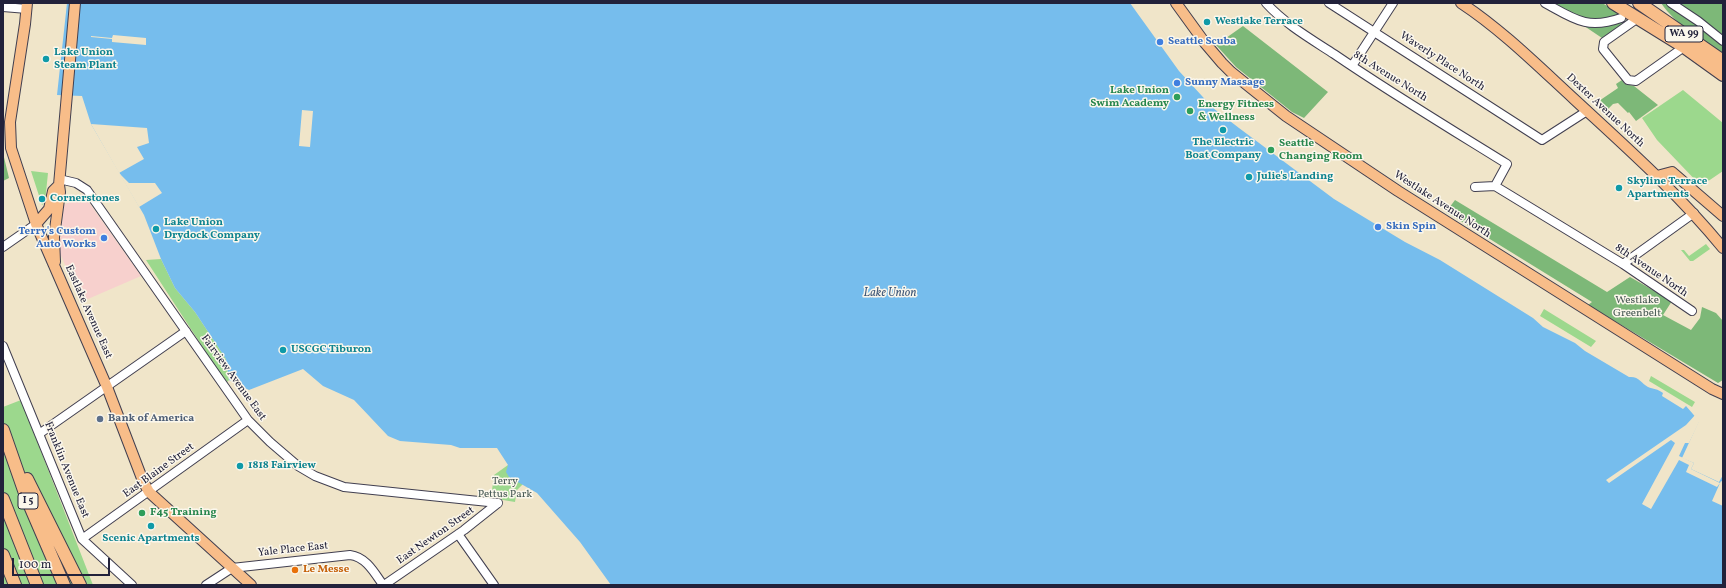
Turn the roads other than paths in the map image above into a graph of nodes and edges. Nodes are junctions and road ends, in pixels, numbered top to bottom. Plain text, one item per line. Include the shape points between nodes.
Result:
1 (75, 3) edge
2 (1176, 3) edge
3 (1266, 3) edge
4 (1329, 3) edge
5 (1393, 3) edge
6 (1461, 3) edge
7 (1545, 3) edge
8 (1613, 3) edge
9 (1639, 3) edge
10 (1671, 3) edge
11 (27, 6) edge
12 (3, 7) edge
13 (1621, 18) dead end
14 (1638, 18) junction
15 (1375, 32) junction
16 (1723, 41) edge
17 (1684, 47) junction
18 (1723, 61) edge
19 (1352, 66) junction
20 (1723, 75) edge
21 (1587, 111) junction
22 (1657, 176) junction
23 (59, 182) junction
24 (1494, 186) junction
25 (1475, 187) dead end
26 (1694, 213) junction
27 (1723, 216) edge
28 (36, 224) junction
29 (3, 247) edge
30 (1723, 248) edge
31 (1623, 264) junction
32 (56, 270) junction
33 (1692, 312) dead end
34 (186, 331) junction
35 (3, 346) edge
36 (107, 387) junction
37 (1723, 394) edge
38 (248, 420) junction
39 (3, 430) edge
40 (39, 434) junction
41 (8, 443) junction
42 (149, 492) junction
43 (3, 499) edge
44 (498, 503) joint
45 (458, 534) junction
46 (82, 539) junction
47 (3, 555) edge
48 (232, 568) junction
49 (15, 585) edge
50 (37, 585) edge
51 (64, 585) edge
52 (80, 585) edge
53 (132, 585) edge
54 (206, 585) edge
55 (251, 585) edge
56 (384, 585) edge
57 (494, 585) edge

1 - 23 main road
2 - 37 main road, Westlake Avenue North via 1222,63 1286,116 1624,335
3 - 19 street, 8th Avenue North via 1294,27
4 - 15 street, Waverly Place North
5 - 15 street
6 - 21 main road, Dexter Avenue North via 1501,33
7 - 13 street via 1573,20 1590,24 1601,24
8 - 14 highway, WA 99
9 - 18 highway, WA 99
10 - 16 street
11 - 12 street
11 - 28 main road, Eastlake Avenue East via 9,138
14 - 17 highway, WA 99
14 - 17 street via 1602,46 1628,80 1636,81
15 - 19 street
15 - 21 street, Waverly Place North via 1542,140
17 - 20 highway, WA 99
19 - 24 street, 8th Avenue North via 1507,164
21 - 22 main road, Dexter Avenue North
22 - 26 main road, Dexter Avenue North
22 - 27 main road via 1672,172
23 - 28 main road via 52,191 49,209
23 - 32 main road via 54,242
23 - 34 street, Fairview Avenue East via 76,183 87,190
24 - 25 street
24 - 31 street, 8th Avenue North
26 - 30 main road, Dexter Avenue North
26 - 31 street
28 - 29 street
28 - 32 main road, Eastlake Avenue East
31 - 33 street, 8th Avenue North
32 - 36 main road, Eastlake Avenue East
34 - 36 street
34 - 38 street, Fairview Avenue East
35 - 40 street, Franklin Avenue East
36 - 40 street
36 - 42 main road, Eastlake Avenue East
38 - 42 street, East Blaine Street
38 - 44 street, Fairview Avenue East via 298,466 315,476 344,487
39 - 41 highway, I 5
40 - 46 street, Franklin Avenue East
41 - 51 highway, I 5 via 30,505
41 - 52 highway
42 - 46 street, East Blaine Street
42 - 48 main road, Eastlake Avenue East
43 - 50 highway
44 - 45 street, East Newton Street
45 - 56 street, East Newton Street
45 - 57 street
46 - 53 street, Franklin Avenue East
47 - 49 highway
48 - 54 street
48 - 55 main road, Eastlake Avenue East
48 - 56 street, Yale Place East via 350,555 363,559

